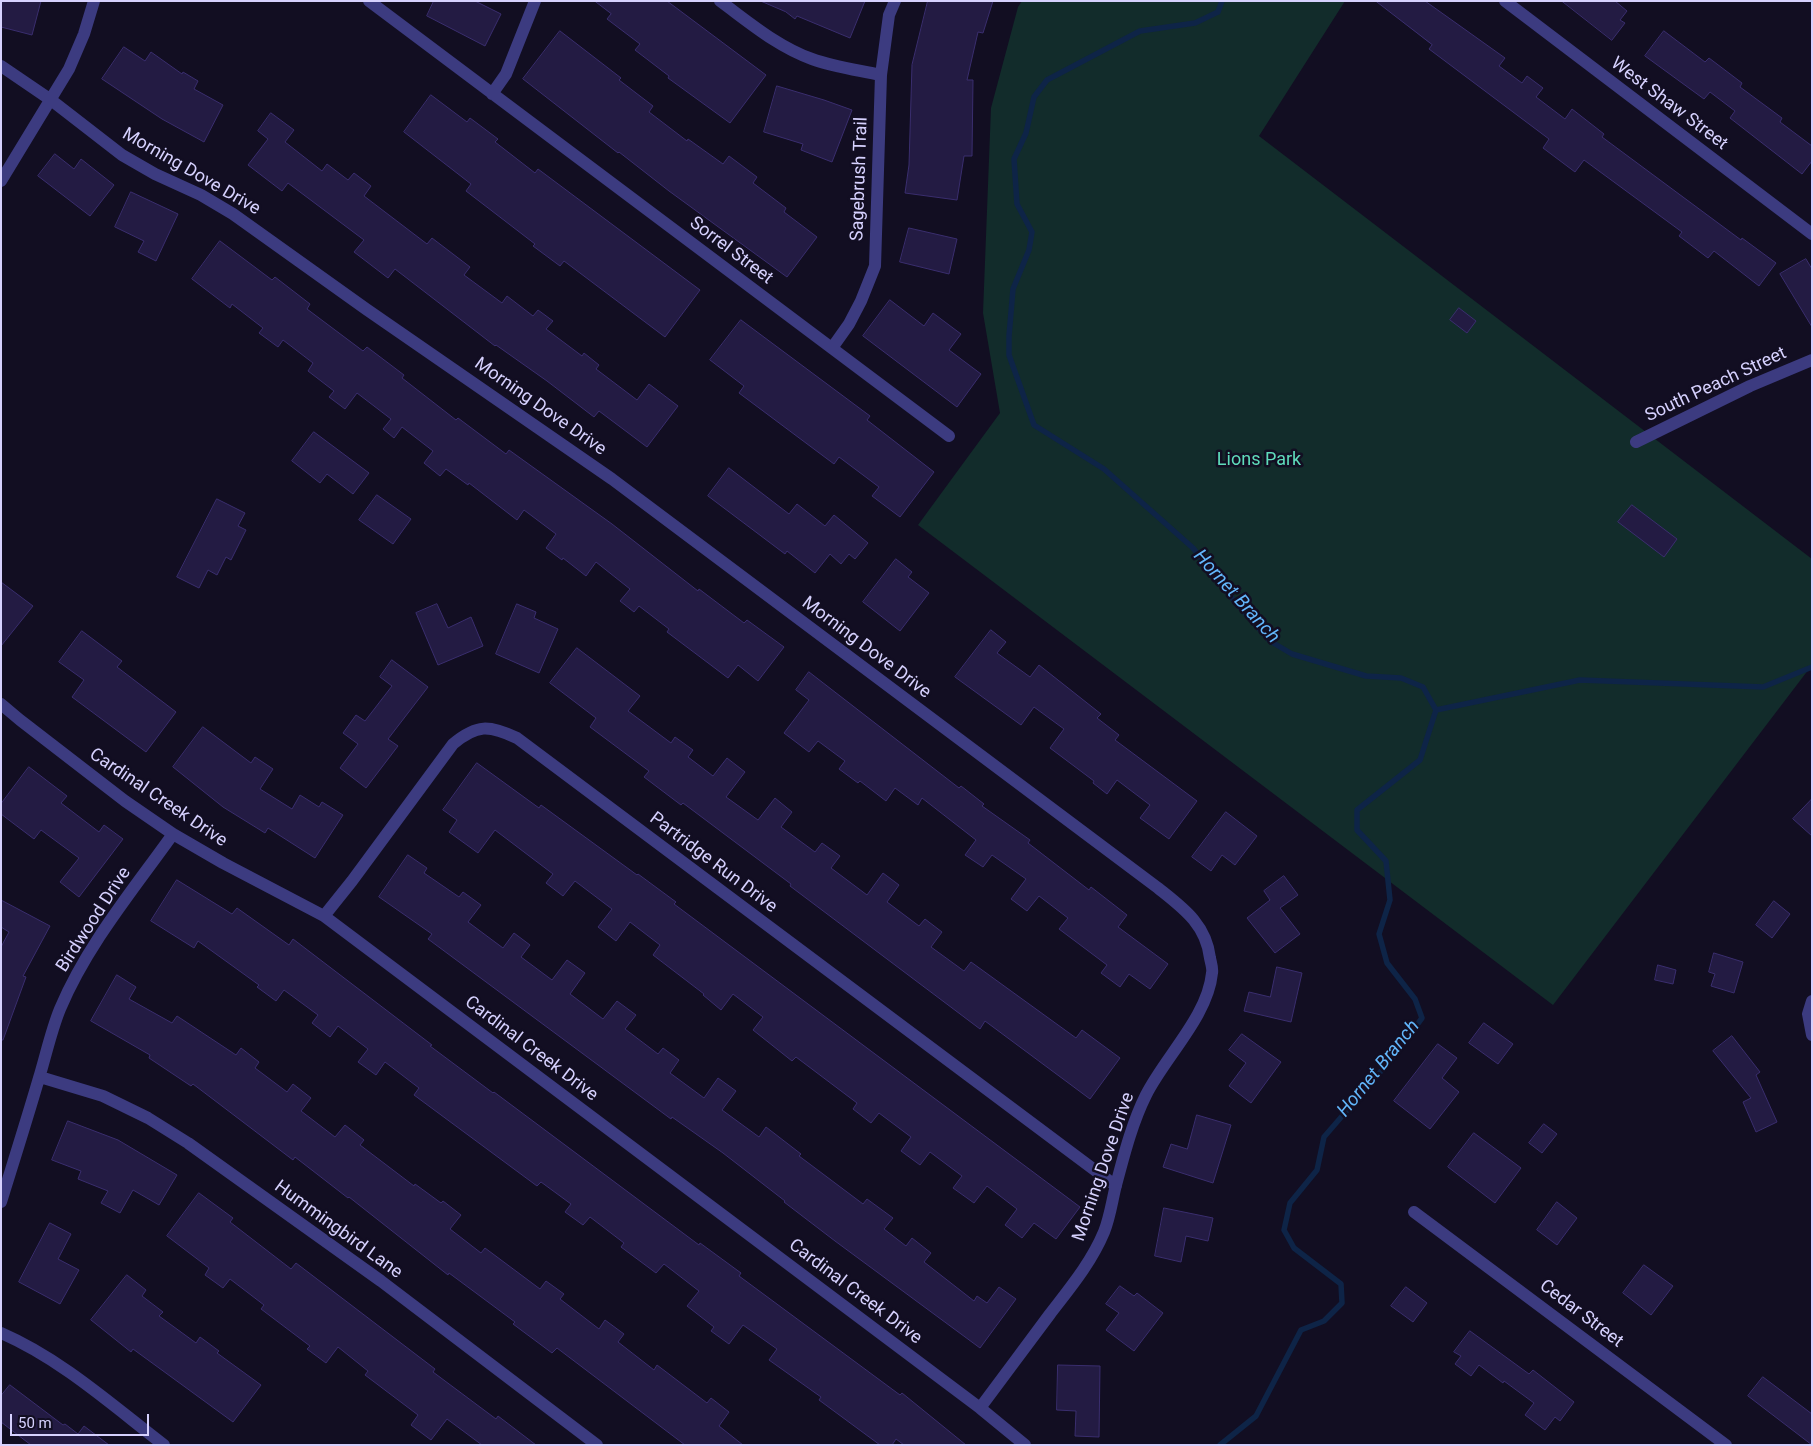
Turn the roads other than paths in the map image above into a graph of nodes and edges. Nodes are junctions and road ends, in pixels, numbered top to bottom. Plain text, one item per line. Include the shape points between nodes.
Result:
1 (94, 1) edge
2 (369, 1) edge
3 (536, 1) edge
4 (720, 1) edge
5 (895, 1) edge
6 (1505, 1) edge
7 (1519, 6) edge
8 (1, 66) edge
9 (881, 75) junction
10 (492, 94) junction
11 (52, 100) junction
12 (1, 181) edge
13 (1812, 234) edge
14 (832, 348) junction
15 (1812, 360) edge
16 (949, 436) dead end
17 (1636, 442) dead end
18 (1, 704) edge
19 (173, 834) junction
20 (324, 916) junction
21 (1812, 1001) edge
22 (1812, 1036) edge
23 (40, 1077) junction
24 (1116, 1186) junction
25 (1, 1202) edge
26 (1414, 1212) dead end
27 (1, 1333) edge
28 (980, 1408) junction
29 (164, 1445) edge
30 (598, 1445) edge
31 (1025, 1445) edge
32 (1726, 1445) edge

1 - 11 street via 84,34
2 - 10 street, Sorrel Street
3 - 10 street via 506,74
4 - 9 street via 769,38 792,50 814,60
5 - 9 street, Sagebrush Trail via 889,14
6 - 7 street, West Shaw Street
7 - 13 street, West Shaw Street
8 - 11 street, Morning Dove Drive
9 - 14 street, Sagebrush Trail via 875,266 849,324
10 - 14 street, Sorrel Street
11 - 12 street
11 - 24 street, Morning Dove Drive via 122,155 233,214 612,479 1185,910 1201,928 1209,951 1212,972 1209,992 1145,1097
14 - 16 street, Sorrel Street
15 - 17 street, South Peach Street
18 - 19 street, Cardinal Creek Drive via 125,802
19 - 20 street, Cardinal Creek Drive
19 - 23 street, Birdwood Drive via 81,967 60,1009
20 - 24 street, Partridge Run Drive via 453,744 467,733 499,730 517,738
20 - 28 street, Cardinal Creek Drive
21 - 22 street via 1808,1014
23 - 25 street, Birdwood Drive
23 - 30 street, Hummingbird Lane via 103,1096 148,1118 188,1143 381,1281
24 - 28 street, Morning Dove Drive via 1112,1209 1093,1256
26 - 32 street, Cedar Street
27 - 29 street via 52,1361
28 - 31 street, Cardinal Creek Drive

